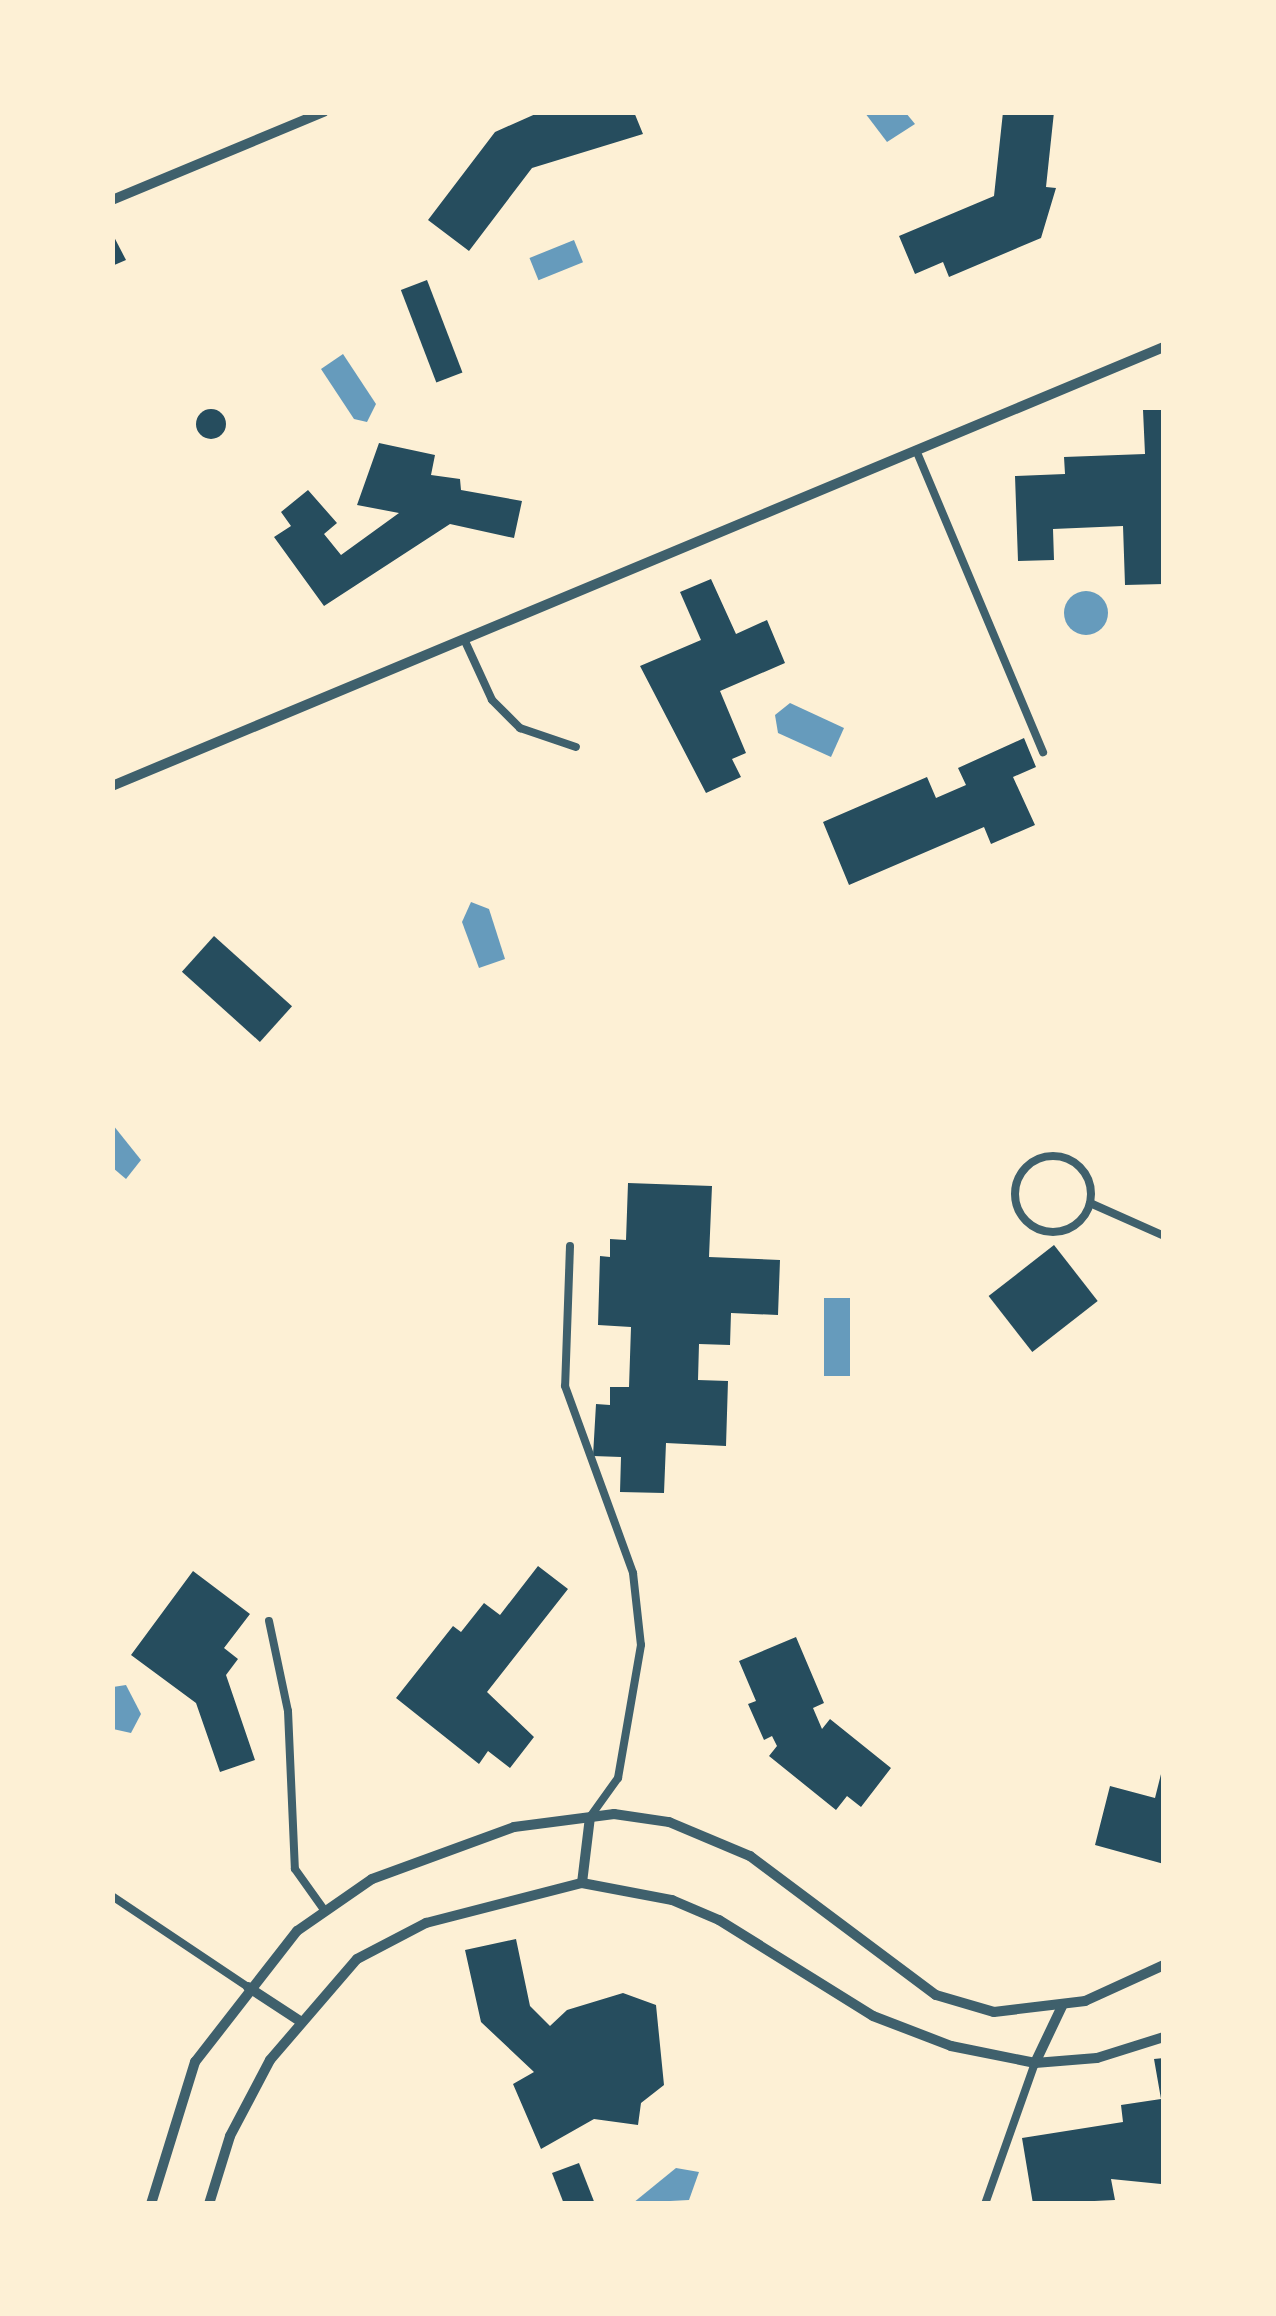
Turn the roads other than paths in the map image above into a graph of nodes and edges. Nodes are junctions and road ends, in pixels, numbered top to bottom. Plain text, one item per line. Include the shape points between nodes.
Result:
1 (324, 112) edge
2 (112, 200) edge
3 (1164, 347) edge
4 (916, 450) junction
5 (464, 640) junction
6 (576, 747) dead end
7 (1043, 752) dead end
8 (112, 786) edge
9 (1090, 1203) junction
10 (1164, 1236) edge
11 (570, 1246) dead end
12 (269, 1621) dead end
13 (590, 1817) junction
14 (582, 1883) junction
15 (112, 1896) edge
16 (325, 1912) junction
17 (1164, 1965) edge
18 (248, 1987) junction
19 (1063, 2004) junction
20 (300, 2021) junction
21 (1164, 2037) edge
22 (1036, 2062) junction
23 (151, 2204) edge
24 (208, 2204) edge
25 (984, 2204) edge

1 - 2 street
3 - 4 street
4 - 5 street
4 - 7 lane
5 - 6 lane via 492,700 520,728
5 - 8 street
9 - 9 lane via 1082,1169 1062,1156 1028,1164 1014,1185 1018,1212 1038,1229 1064,1231
9 - 10 lane
11 - 13 lane via 565,1386 634,1573 641,1645 618,1778
12 - 16 lane via 288,1711 295,1868
13 - 14 street
13 - 16 street via 496,1833 372,1879
13 - 19 street via 669,1822 750,1856 936,1995 994,2012
14 - 20 street via 426,1923 357,1959
14 - 22 street via 672,1900 873,2016 951,2046
15 - 18 lane
16 - 18 street
17 - 19 street
18 - 20 street
18 - 23 street via 195,2062
19 - 22 street
20 - 24 street via 230,2136
21 - 22 street via 1096,2058
22 - 25 lane

